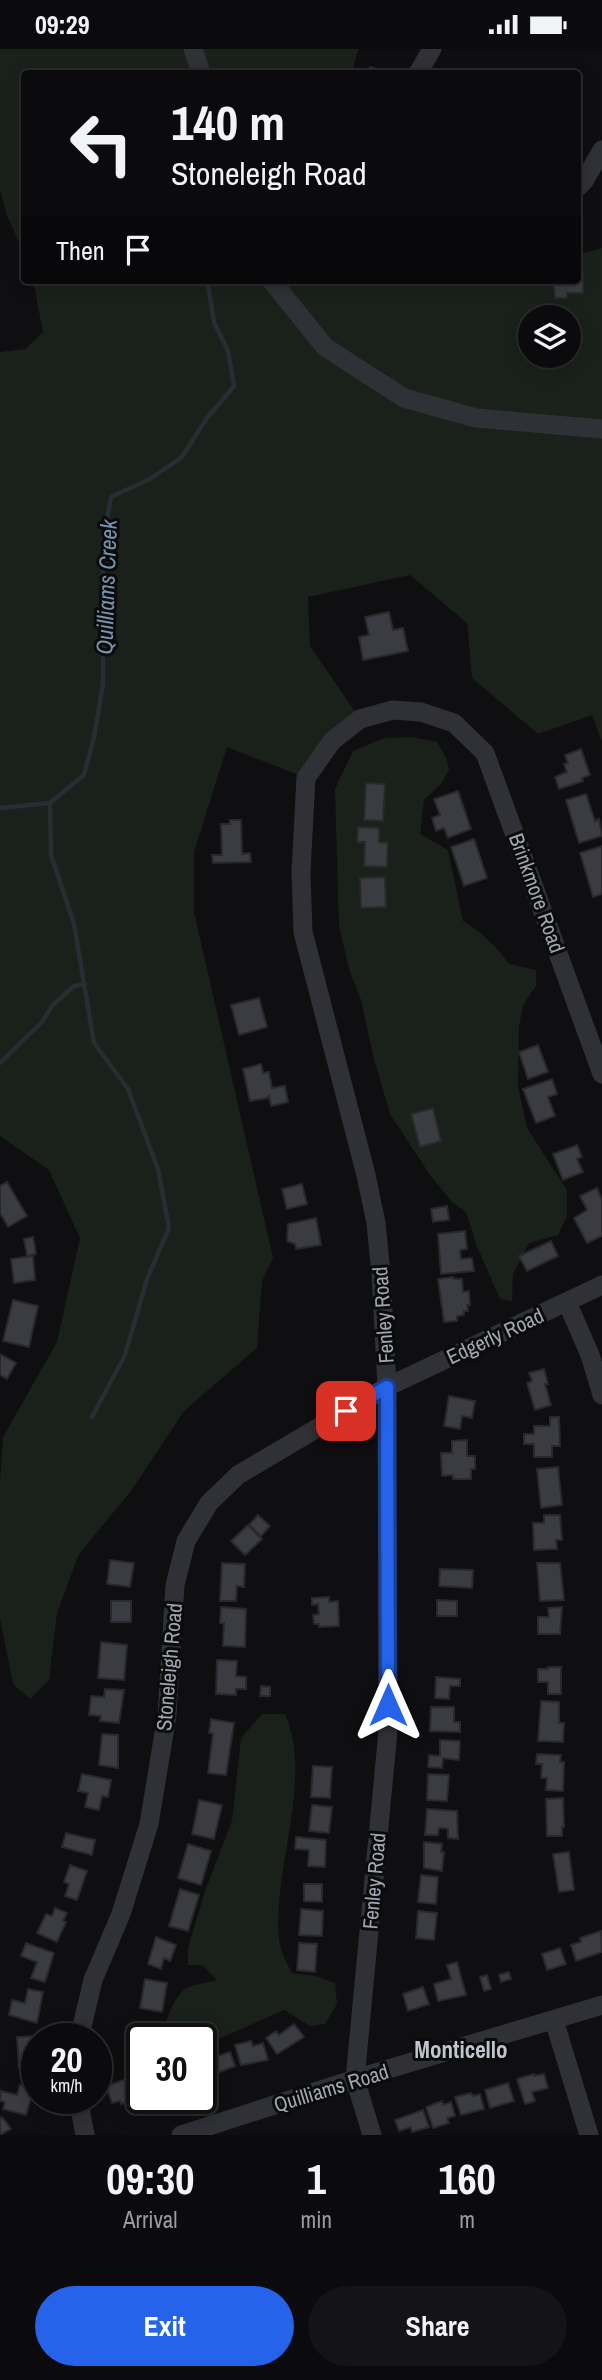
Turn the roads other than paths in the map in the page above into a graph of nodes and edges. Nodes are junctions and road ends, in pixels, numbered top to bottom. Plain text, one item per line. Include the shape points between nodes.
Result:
1 (193, 49) edge
2 (432, 49) edge
3 (200, 70) edge
4 (420, 70) edge
5 (602, 150) edge
6 (581, 184) edge
7 (274, 284) edge
8 (602, 429) edge
9 (454, 723) joint
10 (602, 1074) edge
11 (602, 1285) edge
12 (567, 1303) junction
13 (387, 1387) junction
14 (602, 1395) edge
15 (602, 2005) edge
16 (554, 2021) junction
17 (83, 2023) edge
18 (355, 2079) junction
19 (81, 2114) edge
20 (85, 2135) edge
21 (181, 2135) edge
22 (372, 2135) edge
23 (589, 2135) edge

1 - 3 street
2 - 4 street
5 - 6 street
7 - 8 street via 325,347 404,398 476,418
9 - 10 street, Brinkmore Road via 485,753
9 - 13 street, Fenley Road via 421,712 393,710 360,719 331,741 306,778 303,932 376,1223
11 - 12 street, Edgerly Road
12 - 13 street, Edgerly Road
12 - 14 street
13 - 17 street, Stoneleigh Road via 239,1475 209,1503 186,1541 175,1585 167,1715 149,1825 121,1914 93,1980
13 - 18 street, Fenley Road via 388,1731
15 - 16 street, Quilliams Road
16 - 18 street, Quilliams Road
16 - 23 street
18 - 21 street, Quilliams Road
18 - 22 street
19 - 20 street

